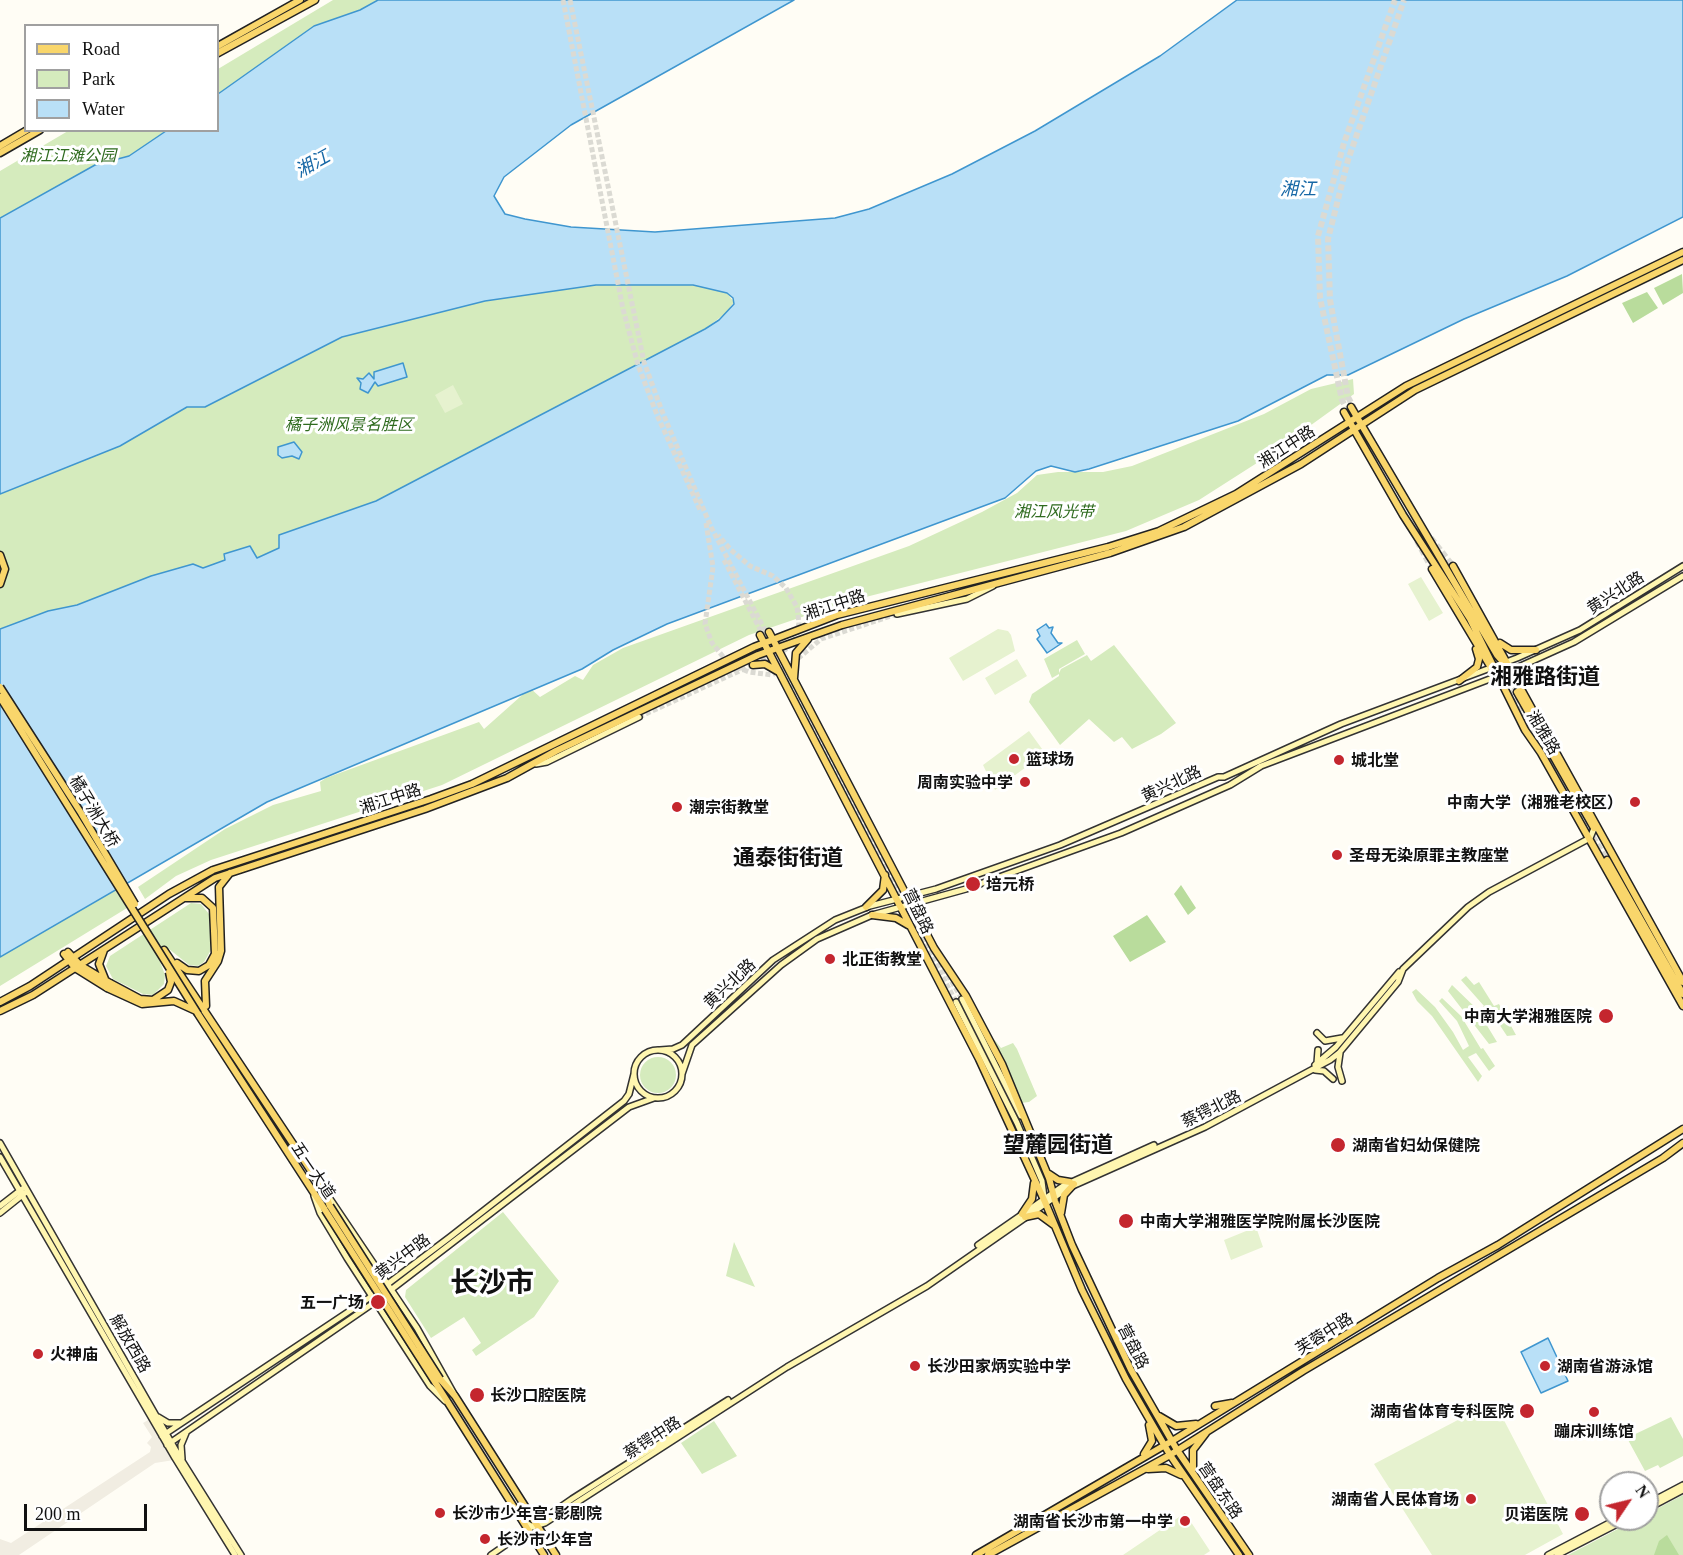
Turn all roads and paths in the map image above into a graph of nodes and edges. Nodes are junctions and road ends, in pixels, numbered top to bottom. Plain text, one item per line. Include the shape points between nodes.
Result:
1 (300, 0) edge
2 (315, 0) edge
3 (219, 45) edge
4 (219, 52) edge
5 (24, 132) edge
6 (37, 132) edge
7 (0, 146) edge
8 (0, 153) edge
9 (1683, 252) edge
10 (1683, 260) edge
11 (1351, 407) tunnel mouth
12 (1344, 412) dead end
13 (1356, 416) junction
14 (1349, 421) junction
15 (1361, 424) junction
16 (1353, 429) junction
17 (0, 557) edge
18 (1453, 566) tunnel mouth
19 (1683, 566) edge
20 (2, 569) edge
21 (1432, 569) tunnel mouth
22 (1683, 576) edge
23 (0, 582) edge
24 (995, 585) junction
25 (897, 614) tunnel mouth
26 (1470, 631) junction
27 (769, 632) tunnel mouth
28 (760, 635) tunnel mouth
29 (812, 635) junction
30 (1496, 638) junction
31 (773, 639) junction
32 (764, 643) junction
33 (777, 648) junction
34 (1536, 650) junction
35 (769, 651) junction
36 (1506, 663) junction
37 (753, 665) dead end
38 (1493, 668) junction
39 (1511, 671) junction
40 (782, 675) junction
41 (1497, 676) junction
42 (1459, 681) junction
43 (795, 682) junction
44 (0, 687) edge
45 (1517, 692) tunnel mouth
46 (0, 697) edge
47 (639, 717) tunnel mouth
48 (536, 764) junction
49 (1593, 818) junction
50 (1595, 829) junction
51 (1589, 839) junction
52 (1604, 843) junction
53 (1607, 860) tunnel mouth
54 (237, 869) junction
55 (885, 872) junction
56 (907, 897) junction
57 (898, 899) junction
58 (178, 900) junction
59 (911, 905) junction
60 (866, 907) junction
61 (902, 907) junction
62 (872, 915) junction
63 (217, 916) junction
64 (916, 935) junction
65 (107, 947) junction
66 (162, 951) junction
67 (66, 953) dead end
68 (71, 960) junction
69 (77, 966) junction
70 (1400, 971) dead end
71 (60, 978) junction
72 (94, 980) junction
73 (1683, 982) edge
74 (109, 986) junction
75 (1683, 994) edge
76 (0, 1002) edge
77 (1683, 1006) edge
78 (0, 1011) edge
79 (208, 1012) junction
80 (198, 1014) junction
81 (1317, 1033) dead end
82 (1348, 1034) junction
83 (689, 1043) junction
84 (660, 1050) junction
85 (1318, 1050) dead end
86 (1341, 1050) junction
87 (1314, 1068) junction
88 (634, 1074) junction
89 (682, 1074) junction
90 (1333, 1078) dead end
91 (1342, 1081) dead end
92 (654, 1098) junction
93 (1027, 1125) junction
94 (1683, 1129) edge
95 (0, 1143) edge
96 (1683, 1143) edge
97 (0, 1157) edge
98 (1045, 1170) junction
99 (1033, 1176) junction
100 (13, 1180) junction
101 (1072, 1183) junction
102 (27, 1189) junction
103 (323, 1189) junction
104 (21, 1193) junction
105 (1053, 1194) junction
106 (314, 1196) junction
107 (13, 1199) junction
108 (1044, 1199) junction
109 (26, 1203) junction
110 (0, 1206) edge
111 (328, 1208) junction
112 (0, 1213) edge
113 (1024, 1215) junction
114 (1062, 1220) junction
115 (1055, 1226) junction
116 (1438, 1278) junction
117 (1428, 1279) dead end
118 (391, 1287) junction
119 (372, 1296) junction
120 (375, 1302) junction
121 (786, 1365) joint
122 (438, 1381) junction
123 (455, 1396) junction
124 (1238, 1401) junction
125 (445, 1402) junction
126 (1151, 1407) junction
127 (1215, 1407) dead end
128 (1144, 1410) junction
129 (156, 1414) junction
130 (1208, 1419) junction
131 (184, 1421) junction
132 (1213, 1426) junction
133 (189, 1430) junction
134 (164, 1435) junction
135 (1172, 1441) junction
136 (169, 1444) junction
137 (1164, 1445) junction
138 (1177, 1450) junction
139 (1170, 1455) junction
140 (1136, 1461) junction
141 (184, 1463) junction
142 (1141, 1470) junction
143 (1196, 1478) junction
144 (1188, 1482) junction
145 (1683, 1485) edge
146 (1683, 1490) edge
147 (1659, 1498) edge
148 (1659, 1503) edge
149 (530, 1514) junction
150 (549, 1518) junction
151 (522, 1519) junction
152 (533, 1526) junction
153 (1599, 1528) edge
154 (1604, 1531) edge
155 (516, 1537) junction
156 (545, 1537) junction
157 (235, 1555) edge
158 (241, 1555) edge
159 (491, 1555) edge
160 (544, 1555) edge
161 (556, 1555) edge
162 (976, 1555) edge
163 (988, 1555) edge
164 (1239, 1555) edge
165 (1249, 1555) edge
166 (1548, 1555) edge
167 (1557, 1555) edge

1 - 3 main road
2 - 4 main road
5 - 7 main road
6 - 8 main road
9 - 13 main road, 湘江中路 via 1423,378
10 - 15 main road, 湘江中路 via 1415,390
11 - 13 main road, 湘雅路
12 - 14 main road, 湘雅路
13 - 14 main road, 湘江中路
13 - 15 main road, 湘雅路
14 - 16 main road, 湘雅路
14 - 31 main road, 湘江中路 via 1236,495 1159,531 837,615
15 - 16 main road, 湘江中路
15 - 36 main road, 湘雅路 via 1435,552
16 - 24 main road, 湘江中路 via 1301,464 1176,530
16 - 38 main road, 湘雅路 via 1403,515 1467,612
17 - 23 main road via 5,569
18 - 30 main road
19 - 34 main road, 黄兴北路 via 1589,625
20 - 23 main road
21 - 26 main road
22 - 39 main road, 黄兴北路 via 1574,642
24 - 25 main road via 967,599
24 - 29 main road, 湘江中路
26 - 38 main road
26 - 42 main road via 1479,662
27 - 31 main road, 营盘路
28 - 32 main road, 营盘路
29 - 33 main road, 湘江中路
29 - 43 main road via 796,653
30 - 34 main road via 1511,650
30 - 36 main road
31 - 32 main road, 湘江中路
31 - 33 main road, 营盘路
32 - 35 main road, 营盘路
32 - 68 main road, 湘江中路 via 472,784 213,870 186,883
33 - 35 main road, 湘江中路
33 - 43 main road, 营盘路
34 - 36 main road, 黄兴北路
35 - 40 main road, 营盘路
35 - 48 main road, 湘江中路
36 - 38 main road, 黄兴北路
36 - 39 main road, 湘雅路
37 - 40 main road via 768,665
38 - 41 main road, 湘雅路
38 - 42 main road, 黄兴北路
39 - 41 main road, 黄兴北路
39 - 49 main road, 湘雅路
40 - 55 main road, 营盘路
41 - 51 main road, 湘雅路
41 - 59 main road, 黄兴北路 via 1261,766 1230,785 1121,833
42 - 56 main road, 黄兴北路 via 1341,724 1098,830
43 - 56 main road, 营盘路
44 - 66 main road, 橘子洲大桥, bridge via 81,813
45 - 50 main road, 湘雅路
46 - 66 main road, 橘子洲大桥, bridge
47 - 48 main road, 湘江中路
48 - 54 main road, 湘江中路 via 425,809
49 - 50 main road
49 - 52 main road, 湘雅路
50 - 51 main road
50 - 52 main road, 湘雅路
51 - 77 main road, 湘雅路
51 - 86 main road, 蔡锷北路 via 1468,907 1403,969 1398,982
52 - 73 main road, 湘雅路
53 - 75 main road
54 - 58 main road, 湘江中路
54 - 63 main road via 219,887
55 - 57 main road, 营盘路
55 - 60 main road via 883,890
56 - 57 main road, 黄兴北路
56 - 59 main road, 营盘路
57 - 60 main road, 黄兴北路
57 - 61 main road, 营盘路
58 - 63 main road via 202,898
58 - 65 main road, 湘江中路
59 - 61 main road, 黄兴北路
59 - 93 main road, 营盘路 via 993,1047
60 - 83 main road, 黄兴北路 via 787,949
61 - 62 main road, 黄兴北路
61 - 64 main road, 营盘路
62 - 64 main road via 901,920
62 - 83 main road, 黄兴北路 via 817,939
63 - 66 main road via 216,954 206,968 187,970
63 - 79 main road via 220,956 204,986
64 - 99 main road, 营盘路
65 - 69 main road, 湘江中路
65 - 74 main road via 99,967
66 - 74 main road, bridge via 171,977 163,996 140,999
66 - 79 main road, 五一大道
66 - 80 main road, 五一大道, bridge
67 - 68 main road
68 - 69 main road
68 - 76 main road, 湘江中路
69 - 71 main road, 湘江中路
69 - 72 main road
69 - 74 main road
70 - 82 main road, 蔡锷北路
71 - 72 main road via 77,975
71 - 78 main road, 湘江中路
72 - 74 main road
74 - 80 main road, bridge via 142,1004 174,1001
79 - 103 main road, 五一大道
80 - 106 main road, 五一大道
81 - 82 main road via 1329,1042
82 - 87 main road, 蔡锷北路
83 - 84 main road
83 - 89 main road
84 - 88 main road via 643,1055
84 - 89 main road via 676,1059
85 - 87 main road
86 - 87 main road, 蔡锷北路
86 - 91 main road via 1338,1063
87 - 90 main road
87 - 101 main road, 蔡锷北路 via 1205,1127
88 - 92 main road via 640,1091
88 - 118 main road, 黄兴中路 via 624,1101
89 - 92 main road via 675,1091
92 - 118 main road, 黄兴中路 via 634,1104 587,1137
93 - 98 main road, 营盘路
93 - 108 main road, 营盘路 via 959,1000 1042,1181
94 - 116 main road, 芙蓉中路
95 - 102 main road, 解放西路
96 - 132 main road, 芙蓉中路
97 - 100 main road, 解放西路
98 - 101 main road via 1054,1178
98 - 105 main road, 营盘路
99 - 108 main road, 营盘路
99 - 113 main road via 1033,1195
100 - 104 main road, 解放西路
100 - 107 main road
101 - 105 main road, 蔡锷北路
101 - 114 main road via 1063,1200
102 - 104 main road
102 - 129 main road, 解放西路
103 - 111 main road, 五一大道
103 - 118 main road, 五一大道
104 - 107 main road
104 - 109 main road, 解放西路
105 - 108 main road, 蔡锷北路
105 - 114 main road, 营盘路
106 - 111 main road, 五一大道
106 - 119 main road, 五一大道 via 320,1213
107 - 109 main road
107 - 110 main road
107 - 112 main road
108 - 113 main road, 蔡锷北路
108 - 115 main road, 营盘路
109 - 134 main road, 解放西路
111 - 122 main road, 五一大道, bridge
113 - 115 main road via 1039,1214
113 - 121 main road, 蔡锷北路 via 925,1283
114 - 126 main road, 营盘路 via 1102,1313
115 - 128 main road, 营盘路 via 1095,1318
116 - 117 main road
116 - 124 main road, 芙蓉中路
118 - 119 main road, 黄兴中路
118 - 120 main road, 黄兴中路
118 - 123 main road, 五一大道 via 451,1383
119 - 120 main road, 五一大道
119 - 131 main road, 黄兴中路
120 - 125 main road, 五一大道 via 430,1386
120 - 133 main road, 黄兴中路
121 - 150 main road, 蔡锷中路
122 - 123 main road, 五一大道
122 - 125 main road, 五一大道
123 - 149 main road, 五一大道
124 - 127 main road
124 - 130 main road, 芙蓉中路
125 - 151 main road, 五一大道
126 - 130 main road via 1165,1422 1176,1426
126 - 135 main road, 营盘路
128 - 137 main road, 营盘路
128 - 140 main road via 1152,1441
129 - 131 main road via 168,1423
129 - 134 main road, 解放西路
130 - 135 main road, 芙蓉中路
131 - 134 main road, 黄兴中路
132 - 138 main road, 芙蓉中路
132 - 143 main road via 1193,1450
133 - 136 main road, 黄兴中路
133 - 141 main road via 181,1446
134 - 136 main road, 解放西路
135 - 137 main road, 芙蓉中路
135 - 138 main road, 营盘东路
136 - 141 main road, 解放西路
136 - 157 main road, 解放西路
137 - 139 main road, 营盘东路
137 - 140 main road, 芙蓉中路
138 - 139 main road, 芙蓉中路
138 - 143 main road, 营盘东路
139 - 142 main road, 芙蓉中路
139 - 144 main road, 营盘东路
140 - 162 main road, 芙蓉中路
141 - 158 main road, 解放西路
142 - 144 main road via 1170,1469
142 - 163 main road, 芙蓉中路
143 - 165 main road, 营盘东路
144 - 164 main road, 营盘东路
145 - 147 main road
146 - 148 main road
149 - 150 main road
149 - 152 main road, 五一大道
150 - 152 main road, 蔡锷中路
150 - 156 main road via 544,1527
151 - 152 main road, 五一大道
151 - 155 main road via 523,1526
152 - 155 main road, 蔡锷中路
152 - 156 main road, 五一大道
152 - 160 main road, 五一大道
153 - 166 main road
154 - 167 main road
155 - 159 main road, 蔡锷中路
156 - 161 main road, 五一大道

